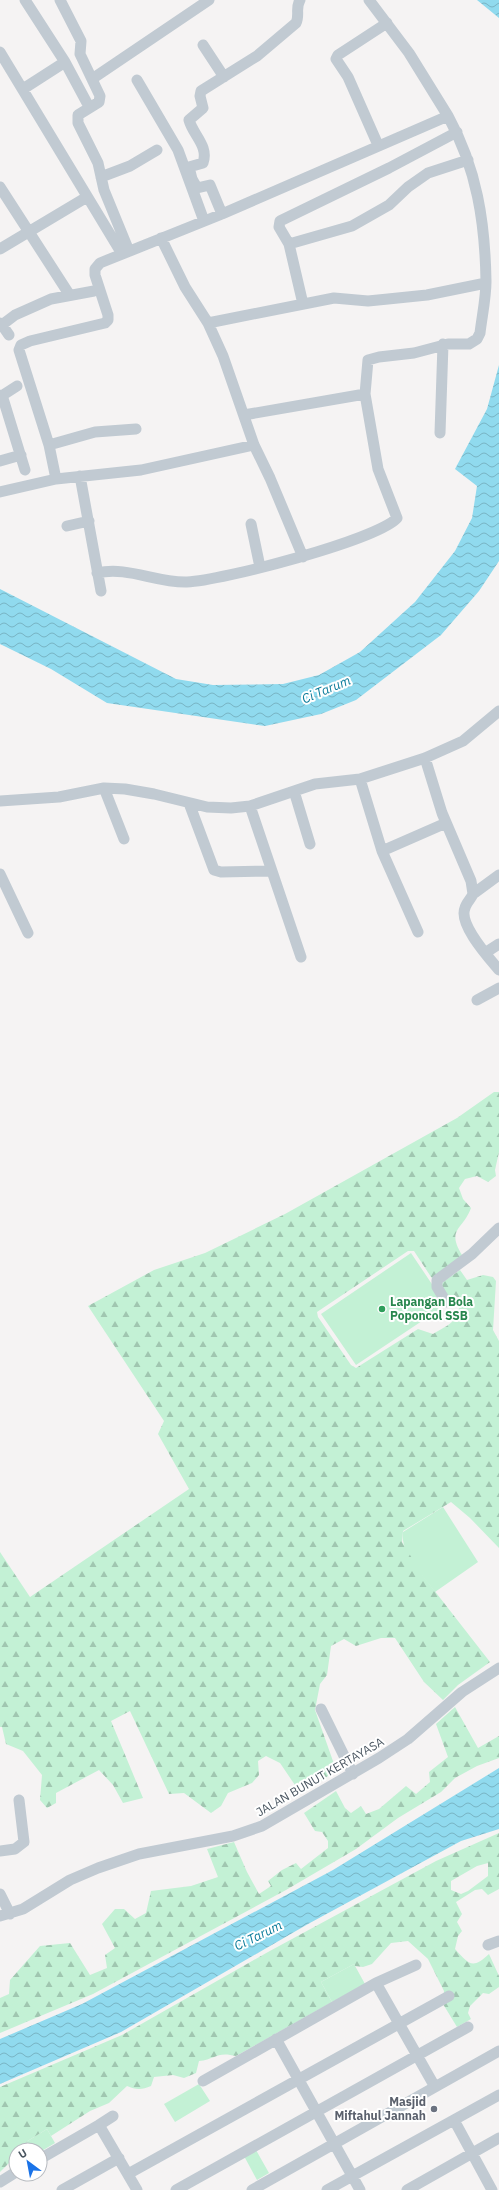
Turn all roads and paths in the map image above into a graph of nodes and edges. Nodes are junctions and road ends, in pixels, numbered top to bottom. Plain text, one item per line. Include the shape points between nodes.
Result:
1 (25, 0) edge
2 (60, 0) edge
3 (209, 0) edge
4 (300, 0) edge
5 (369, 0) edge
6 (387, 24) junction
7 (203, 45) dead end
8 (0, 52) edge
9 (64, 62) junction
10 (224, 77) junction
11 (92, 79) junction
12 (137, 80) dead end
13 (23, 89) junction
14 (87, 103) dead end
15 (448, 116) junction
16 (457, 132) junction
17 (378, 146) junction
18 (157, 150) dead end
19 (468, 160) junction
20 (101, 177) junction
21 (0, 187) edge
22 (87, 197) junction
23 (222, 214) junction
24 (204, 221) junction
25 (29, 232) junction
26 (161, 238) junction
27 (289, 244) junction
28 (0, 249) edge
29 (124, 250) junction
30 (486, 282) junction
31 (94, 291) dead end
32 (69, 294) junction
33 (303, 304) junction
34 (208, 323) junction
35 (1, 324) edge
36 (9, 335) dead end
37 (443, 344) junction
38 (17, 386) dead end
39 (365, 394) junction
40 (1, 396) edge
41 (244, 415) junction
42 (136, 429) dead end
43 (440, 433) dead end
44 (49, 445) junction
45 (254, 445) junction
46 (21, 455) junction
47 (0, 461) edge
48 (25, 470) dead end
49 (80, 476) junction
50 (56, 478) junction
51 (0, 492) edge
52 (89, 521) junction
53 (251, 524) dead end
54 (67, 526) dead end
55 (304, 556) junction
56 (260, 566) junction
57 (97, 573) junction
58 (101, 591) dead end
59 (499, 711) edge
60 (425, 758) junction
61 (360, 779) junction
62 (104, 788) junction
63 (294, 791) junction
64 (0, 801) edge
65 (189, 803) junction
66 (250, 806) junction
67 (446, 823) junction
68 (124, 839) dead end
69 (310, 844) dead end
70 (382, 851) junction
71 (272, 871) junction
72 (0, 874) edge
73 (499, 875) edge
74 (473, 894) junction
75 (418, 932) dead end
76 (28, 933) dead end
77 (499, 944) edge
78 (485, 953) junction
79 (301, 957) dead end
80 (499, 970) edge
81 (499, 988) edge
82 (477, 1000) dead end
83 (499, 1228) edge
84 (446, 1302) dead end
85 (499, 1668) edge
86 (321, 1709) dead end
87 (353, 1774) junction
88 (19, 1800) dead end
89 (0, 1851) edge
90 (0, 1894) edge
91 (5, 1915) edge
92 (416, 1965) dead end
93 (376, 1983) junction
94 (448, 1996) dead end
95 (398, 2023) junction
96 (468, 2027) dead end
97 (276, 2038) junction
98 (499, 2051) edge
99 (417, 2055) junction
100 (297, 2078) junction
101 (203, 2081) dead end
102 (435, 2088) junction
103 (499, 2095) edge
104 (316, 2111) junction
105 (113, 2116) dead end
106 (454, 2120) junction
107 (99, 2125) junction
108 (499, 2138) edge
109 (334, 2144) junction
110 (48, 2154) edge
111 (472, 2154) junction
112 (119, 2158) junction
113 (128, 2174) junction
114 (352, 2176) junction
115 (491, 2187) edge
116 (62, 2190) edge
117 (137, 2190) edge
118 (176, 2190) edge
119 (252, 2190) edge
120 (327, 2190) edge
121 (360, 2190) edge
122 (407, 2190) edge

1 - 9 street
2 - 11 street via 81,41 80,54
3 - 11 street
4 - 10 street via 296,23 256,56
5 - 6 street
6 - 15 street via 409,53
6 - 17 street via 338,55 336,59 348,77
7 - 10 street
8 - 13 street
9 - 13 street
9 - 14 street
10 - 23 street via 202,91 200,96 203,108 189,120 204,154 203,163 189,167 192,179 197,188 210,185
11 - 20 street via 100,99 78,114 77,119 94,153
12 - 24 street via 178,150
13 - 22 street
15 - 16 street
15 - 17 street
16 - 19 street
16 - 27 street via 280,221 279,227
17 - 23 street
18 - 20 street via 130,166
19 - 27 street via 428,173 389,205 352,226
19 - 30 street via 482,215
20 - 29 street
21 - 25 street
22 - 25 street
22 - 29 street
23 - 24 street
24 - 26 street
25 - 28 street
25 - 32 street
26 - 29 street
26 - 34 street
27 - 33 street
29 - 44 street via 100,263 95,269 108,315 105,323 30,341 21,345 19,350
30 - 33 street via 427,295 368,301 334,298
30 - 37 street via 480,333 477,339 469,344
31 - 32 street
32 - 35 street via 30,307
33 - 34 street
34 - 41 street
35 - 36 street
37 - 39 street via 414,353 368,360
37 - 43 street
38 - 40 street
39 - 41 street
39 - 55 street via 378,469 397,518 371,532
40 - 46 street
41 - 45 street
42 - 44 street via 95,432
44 - 50 street
45 - 49 street via 140,470
45 - 55 street
46 - 47 street
46 - 48 street
49 - 50 street
49 - 52 street
50 - 51 street
52 - 54 street
52 - 57 street
53 - 56 street
55 - 56 street
56 - 57 street via 187,582 160,580 122,571 109,570
57 - 58 street
59 - 60 street via 463,741
60 - 61 street
60 - 67 street
61 - 63 street via 315,784
61 - 70 street
62 - 64 street via 59,797
62 - 65 street via 154,794
62 - 68 street
63 - 66 street
63 - 69 street
65 - 66 street via 231,808
65 - 71 street via 214,870
66 - 71 street
67 - 70 street
67 - 74 street via 471,881
70 - 75 street
71 - 79 street
72 - 76 street
73 - 74 street
74 - 78 street via 464,908 464,916
77 - 78 street
78 - 80 street
81 - 82 street
83 - 84 street via 472,1254 437,1280 437,1287
85 - 87 street, JALAN BUNUT KERTAYASA via 450,1702 408,1739
86 - 87 street
87 - 91 street, JALAN BUNUT KERTAYASA via 262,1826 233,1836 139,1854 98,1868 70,1880 23,1910
88 - 89 street via 24,1842 15,1849
90 - 91 street
92 - 93 street
93 - 95 street
93 - 97 street
94 - 95 street
95 - 99 street
95 - 100 street
96 - 99 street
97 - 100 street
97 - 101 street
98 - 102 street
99 - 102 street
99 - 104 street
100 - 104 street
100 - 113 street
102 - 109 street
103 - 106 street
104 - 109 street
104 - 118 street
105 - 107 street
106 - 111 street
106 - 114 street
107 - 110 street
107 - 112 street
108 - 111 street
109 - 114 street
109 - 119 street
111 - 115 street
111 - 122 street
112 - 113 street
112 - 116 street
113 - 117 street
114 - 120 street
114 - 121 street

